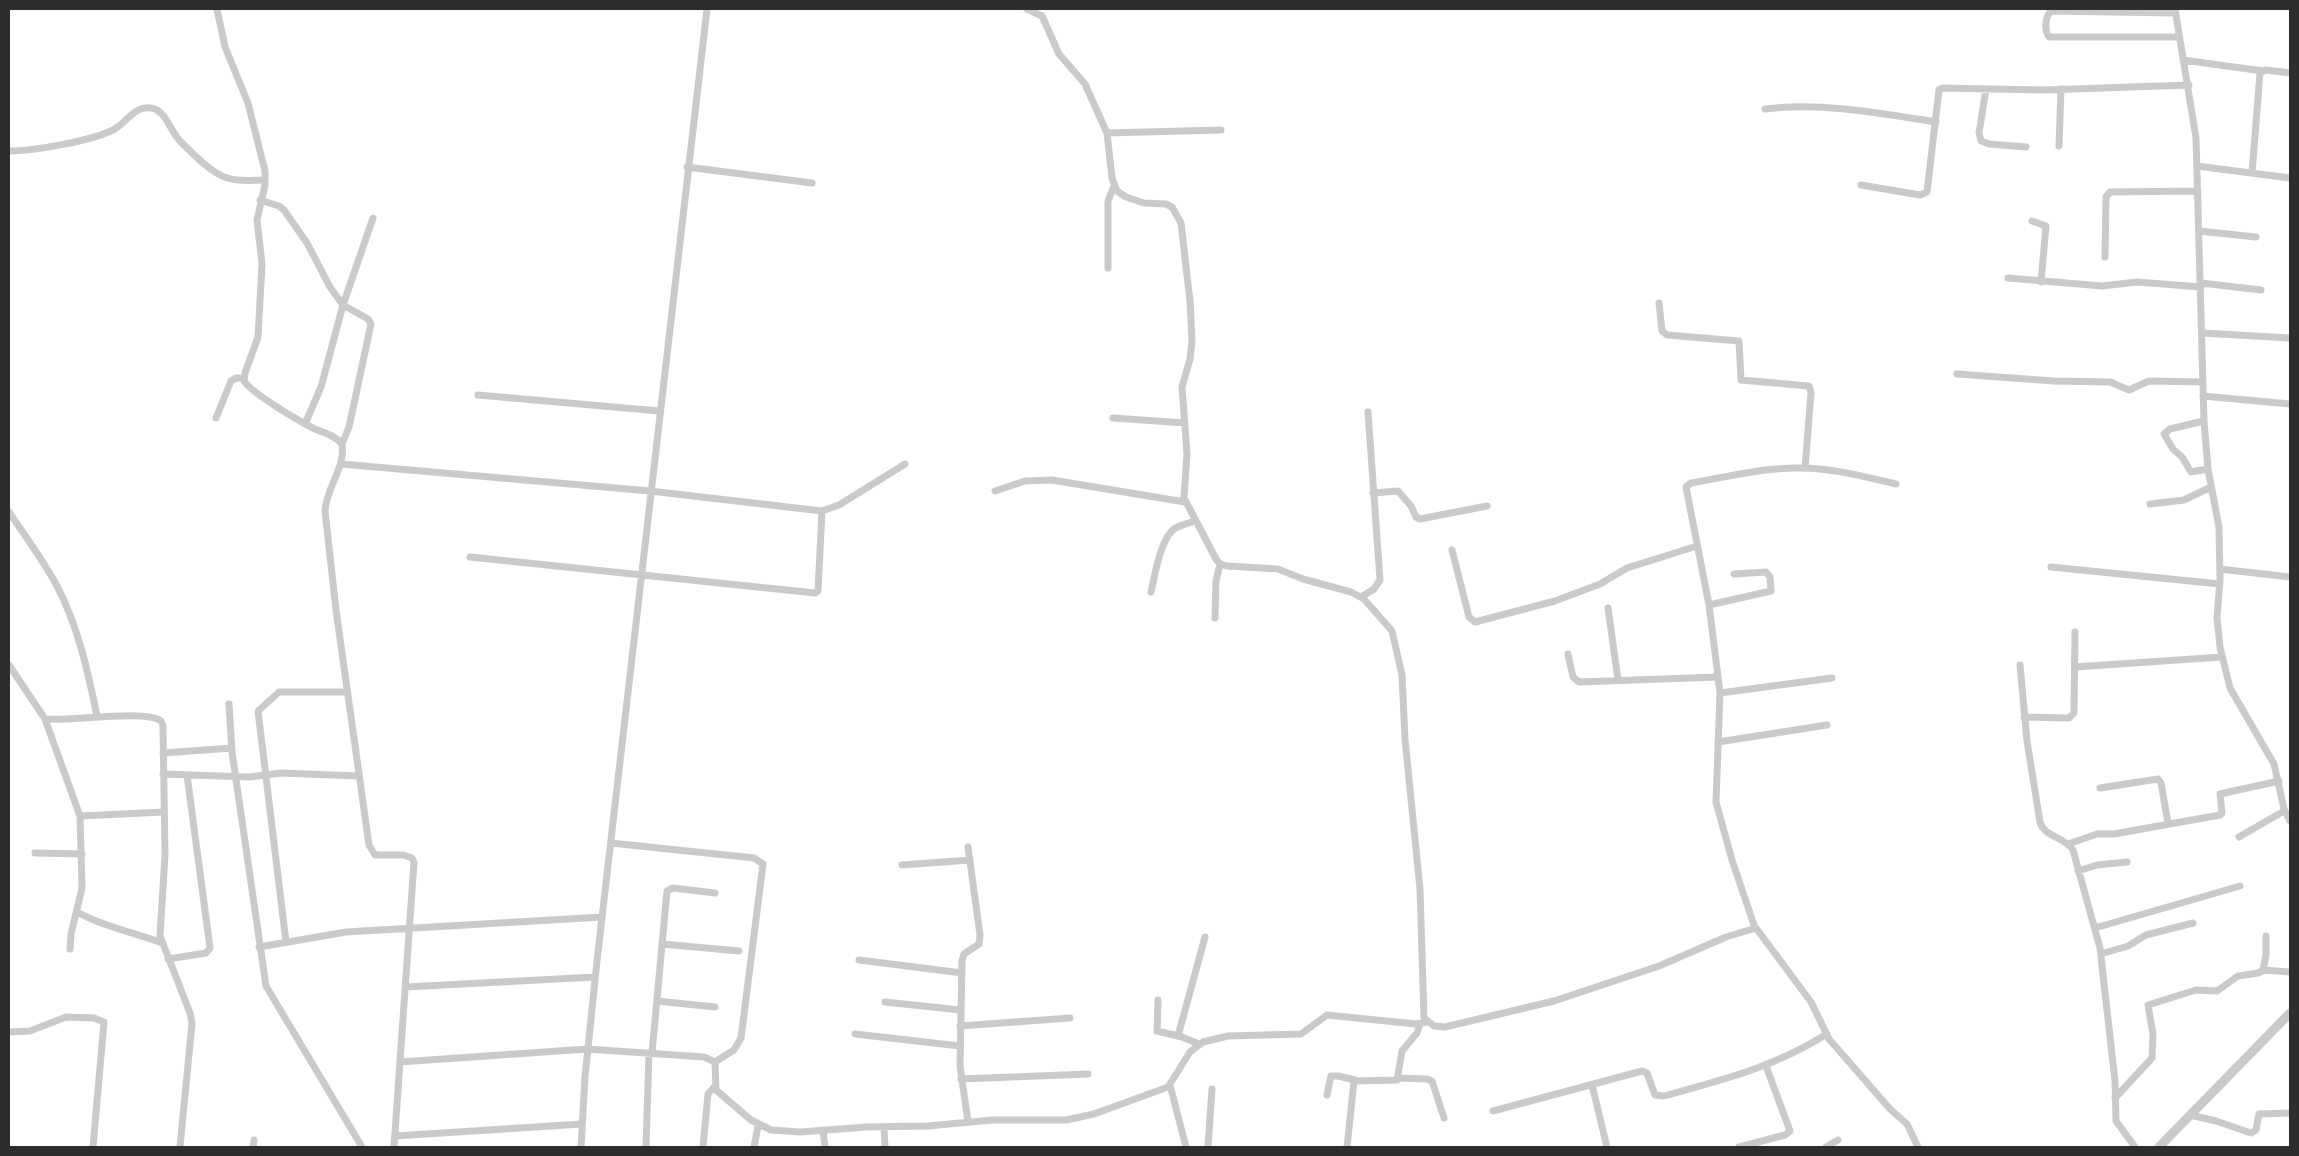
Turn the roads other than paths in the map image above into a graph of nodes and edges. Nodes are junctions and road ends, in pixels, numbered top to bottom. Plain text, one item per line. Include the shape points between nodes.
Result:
1 (217, 9) edge
2 (707, 9) edge
3 (1026, 9) edge
4 (1040, 11) edge
5 (2175, 11) edge
6 (2178, 37) junction
7 (2183, 60) junction
8 (2263, 71) junction
9 (2290, 73) edge
10 (2189, 85) junction
11 (1986, 89) junction
12 (2061, 89) junction
13 (1765, 109) dead end
14 (1936, 122) junction
15 (1221, 130) dead end
16 (1107, 133) junction
17 (2059, 146) dead end
18 (2026, 147) dead end
19 (9, 151) edge
20 (2197, 166) junction
21 (687, 167) junction
22 (2252, 173) junction
23 (2290, 178) edge
24 (265, 180) junction
25 (812, 183) dead end
26 (1861, 185) dead end
27 (1114, 186) junction
28 (2198, 191) junction
29 (260, 200) junction
30 (373, 218) dead end
31 (2032, 222) dead end
32 (2199, 230) junction
33 (2256, 236) dead end
34 (2105, 257) dead end
35 (1108, 268) dead end
36 (2008, 278) dead end
37 (2041, 282) junction
38 (2201, 285) junction
39 (2261, 290) dead end
40 (1659, 303) dead end
41 (343, 305) junction
42 (2202, 333) junction
43 (2290, 338) edge
44 (1957, 374) dead end
45 (244, 378) junction
46 (2203, 382) junction
47 (478, 395) dead end
48 (2204, 396) junction
49 (2290, 404) edge
50 (659, 411) junction
51 (1368, 412) dead end
52 (216, 418) dead end
53 (1113, 418) dead end
54 (2204, 421) junction
55 (1185, 423) junction
56 (305, 424) junction
57 (342, 444) junction
58 (340, 464) junction
59 (905, 464) dead end
60 (1805, 468) junction
61 (2208, 469) junction
62 (1896, 484) dead end
63 (2211, 487) junction
64 (650, 491) junction
65 (995, 491) dead end
66 (1373, 493) junction
67 (1185, 502) junction
68 (2150, 504) dead end
69 (1487, 506) dead end
70 (822, 511) junction
71 (9, 512) edge
72 (1196, 521) junction
73 (1697, 546) junction
74 (1452, 550) dead end
75 (470, 558) dead end
76 (1220, 564) junction
77 (2051, 567) dead end
78 (2220, 569) junction
79 (640, 573) junction
80 (1734, 574) dead end
81 (2290, 576) edge
82 (2220, 584) junction
83 (1151, 592) dead end
84 (1361, 597) junction
85 (1709, 605) junction
86 (1608, 608) dead end
87 (1215, 618) dead end
88 (2075, 632) dead end
89 (1568, 654) dead end
90 (2217, 657) junction
91 (9, 665) edge
92 (2020, 665) dead end
93 (2075, 667) junction
94 (1718, 677) junction
95 (1832, 678) dead end
96 (1618, 680) junction
97 (347, 692) junction
98 (1720, 693) junction
99 (229, 704) dead end
100 (97, 716) junction
101 (2024, 717) junction
102 (45, 719) junction
103 (1827, 725) dead end
104 (1718, 742) junction
105 (232, 748) junction
106 (163, 753) junction
107 (163, 774) junction
108 (187, 775) junction
109 (264, 775) junction
110 (236, 776) junction
111 (358, 776) junction
112 (2275, 782) junction
113 (2100, 788) dead end
114 (164, 812) junction
115 (2281, 813) junction
116 (80, 816) junction
117 (2290, 821) edge
118 (2168, 823) junction
119 (2239, 837) dead end
120 (611, 843) junction
121 (2068, 844) junction
122 (968, 847) dead end
123 (35, 854) dead end
124 (82, 854) junction
125 (970, 860) junction
126 (2127, 862) dead end
127 (902, 866) dead end
128 (2078, 870) junction
129 (2240, 886) dead end
130 (715, 893) dead end
131 (77, 912) junction
132 (602, 917) junction
133 (2193, 923) dead end
134 (1755, 928) junction
135 (2095, 928) junction
136 (411, 929) junction
137 (2266, 936) dead end
138 (1206, 937) dead end
139 (162, 942) junction
140 (286, 942) junction
141 (662, 944) junction
142 (259, 947) junction
143 (70, 949) dead end
144 (739, 951) dead end
145 (2101, 954) junction
146 (168, 959) junction
147 (859, 960) dead end
148 (2263, 970) junction
149 (2290, 972) edge
150 (962, 973) junction
151 (595, 977) junction
152 (406, 987) junction
153 (1158, 1000) dead end
154 (657, 1001) junction
155 (885, 1002) dead end
156 (715, 1007) dead end
157 (960, 1010) junction
158 (2290, 1013) edge
159 (1070, 1018) dead end
160 (1424, 1023) junction
161 (960, 1026) junction
162 (9, 1032) edge
163 (854, 1034) dead end
164 (1827, 1034) junction
165 (1178, 1036) junction
166 (1199, 1044) junction
167 (960, 1046) junction
168 (587, 1049) junction
169 (650, 1053) junction
170 (400, 1062) junction
171 (714, 1062) junction
172 (1766, 1066) junction
173 (1088, 1074) dead end
174 (1398, 1078) junction
175 (962, 1079) junction
176 (1355, 1080) junction
177 (1170, 1085) junction
178 (1592, 1085) junction
179 (715, 1086) junction
180 (1212, 1089) dead end
181 (1327, 1095) dead end
182 (2115, 1098) junction
183 (1493, 1111) dead end
184 (2290, 1113) edge
185 (2190, 1115) junction
186 (1444, 1118) dead end
187 (968, 1122) junction
188 (582, 1124) junction
189 (758, 1126) junction
190 (884, 1127) junction
191 (824, 1130) junction
192 (395, 1136) junction
193 (1838, 1140) dead end
194 (93, 1147) edge
195 (180, 1147) edge
196 (362, 1147) edge
197 (394, 1147) edge
198 (581, 1147) edge
199 (646, 1147) edge
200 (703, 1147) edge
201 (754, 1147) edge
202 (825, 1147) edge
203 (885, 1147) edge
204 (1186, 1147) edge
205 (1208, 1147) edge
206 (1347, 1147) edge
207 (1607, 1147) edge
208 (1739, 1147) edge
209 (1826, 1147) edge
210 (1918, 1147) edge
211 (2136, 1147) edge
212 (2158, 1147) edge

1 - 24 street via 225,47 248,103
2 - 21 street
3 - 4 street
4 - 16 street via 1059,54 1085,84
5 - 6 street
5 - 6 street via 2051,12 2046,31 2053,37
6 - 7 street
7 - 8 street
7 - 10 street
8 - 9 street
8 - 22 street via 2259,78
10 - 12 street
10 - 20 street
11 - 12 street
11 - 14 street via 1940,89
11 - 18 street via 1979,133 1981,140 1989,144
12 - 17 street
13 - 14 street via 1833,107
14 - 26 street via 1927,192 1920,195
15 - 16 street
16 - 27 street
19 - 24 street via 106,133 119,127 138,110 150,107 161,112 180,140 220,175 234,180
20 - 22 street
20 - 28 street
21 - 25 street
21 - 50 street
22 - 23 street
24 - 29 street
27 - 35 street via 1108,201
27 - 55 street via 1132,200 1172,207 1181,223 1192,341 1182,387
28 - 32 street
28 - 34 street via 2110,192 2106,197
29 - 41 street via 284,210 308,243
29 - 45 street via 257,220 262,264 258,337
30 - 41 street
31 - 37 street via 2046,226
32 - 33 street
32 - 38 street
36 - 37 street
37 - 38 street via 2102,286 2154,282
38 - 39 street
38 - 42 street
40 - 60 street via 1662,331 1667,335 1739,341 1741,380 1809,386 1812,393
41 - 56 street via 322,387
41 - 57 street via 368,318 372,326 358,376 349,427
42 - 43 street
42 - 46 street
44 - 46 street via 2110,382 2129,390 2150,381
45 - 52 street via 231,381
45 - 56 street via 249,387
46 - 48 street
47 - 50 street
48 - 49 street
48 - 54 street
50 - 64 street
51 - 66 street
53 - 55 street
54 - 61 street
54 - 61 street via 2170,429 2164,434 2191,472
55 - 67 street
56 - 57 street via 335,437
57 - 58 street
58 - 64 street
58 - 97 street via 327,496 325,512
59 - 70 street via 839,505
60 - 62 street
60 - 73 street via 1769,469 1688,484 1686,490
61 - 63 street
63 - 68 street via 2184,500
63 - 78 street via 2219,527
64 - 70 street
64 - 79 street
65 - 67 street via 1026,481 1052,480
66 - 69 street via 1398,491 1420,518
66 - 84 street via 1380,580 1374,589
67 - 72 street
70 - 79 street via 818,588 815,593
71 - 100 street via 68,610 86,664
72 - 76 street
72 - 83 street via 1170,534
73 - 74 street via 1627,568 1600,584 1555,601 1475,622 1469,617
73 - 85 street
75 - 79 street
76 - 84 street via 1278,569
76 - 87 street via 1215,588
77 - 82 street
78 - 81 street
78 - 82 street
79 - 120 street
80 - 85 street via 1766,572 1770,577 1771,591
82 - 90 street
84 - 160 street via 1392,631 1400,659 1420,889
85 - 94 street
86 - 96 street
88 - 93 street
89 - 96 street via 1575,681
90 - 93 street
90 - 112 street via 2230,688 2274,764
91 - 102 street
92 - 101 street
93 - 101 street via 2075,710 2072,716
94 - 96 street
94 - 98 street
95 - 98 street
97 - 109 street via 279,692 258,709
97 - 111 street
98 - 104 street
99 - 105 street
100 - 102 street
100 - 106 street via 153,717 161,721
101 - 121 street via 2042,827
102 - 116 street
103 - 104 street
104 - 134 street via 1716,802
105 - 106 street
105 - 110 street
106 - 107 street
107 - 108 street
107 - 114 street
108 - 110 street
108 - 146 street via 210,948 206,953
109 - 110 street
109 - 111 street
109 - 140 street
110 - 142 street
111 - 136 street via 372,854 403,855 414,862
112 - 115 street
112 - 118 street via 2220,794 2222,814
113 - 118 street via 2158,779
114 - 116 street
114 - 139 street
115 - 117 street
115 - 119 street
116 - 124 street
118 - 121 street via 2114,834 2097,834
120 - 132 street
120 - 171 street via 754,858 763,864 742,1038 734,1050
121 - 128 street via 2073,850
122 - 125 street
123 - 124 street
124 - 131 street via 82,888
125 - 127 street
125 - 150 street via 980,940 976,947 964,954
126 - 128 street
128 - 135 street
129 - 135 street
130 - 141 street via 669,890
131 - 139 street via 100,924
131 - 143 street
132 - 136 street
132 - 151 street
133 - 145 street via 2146,935 2128,946
134 - 160 street via 1659,966 1554,1001 1450,1026
134 - 164 street via 1811,1002
135 - 145 street
136 - 140 street via 346,932
136 - 152 street
137 - 148 street
138 - 165 street
139 - 146 street
140 - 142 street
141 - 144 street
141 - 154 street
142 - 196 street via 270,995
145 - 182 street
146 - 195 street via 192,1023
147 - 150 street
148 - 149 street
148 - 182 street via 2236,976 2217,991 2196,990 2148,1005 2153,1034 2152,1058
150 - 157 street
151 - 152 street
151 - 168 street
152 - 170 street
153 - 165 street via 1156,1030
154 - 156 street
154 - 169 street
155 - 157 street
157 - 161 street
158 - 185 street
159 - 161 street
160 - 166 street via 1327,1015 1301,1034 1228,1036
160 - 174 street via 1402,1051
161 - 167 street
162 - 194 street via 30,1031 66,1017 94,1018 104,1022
163 - 167 street
164 - 172 street via 1795,1054
164 - 210 street via 1882,1100 1907,1124
165 - 166 street
166 - 177 street via 1185,1059
167 - 175 street
168 - 169 street
168 - 170 street
168 - 188 street
169 - 171 street via 704,1057
169 - 199 street
170 - 192 street
171 - 179 street
172 - 178 street via 1660,1097 1655,1095 1647,1074 1642,1070
172 - 208 street via 1790,1131
173 - 175 street
174 - 176 street
174 - 186 street via 1432,1081
175 - 187 street
176 - 181 street via 1330,1076
176 - 206 street
177 - 187 street via 1076,1119
177 - 204 street
178 - 183 street
178 - 207 street
179 - 189 street
179 - 200 street via 708,1094
180 - 205 street
182 - 211 street via 2116,1121
184 - 185 street via 2259,1114 2253,1133
185 - 212 street
187 - 190 street
188 - 192 street
188 - 198 street
189 - 191 street via 790,1132
189 - 201 street
190 - 191 street
190 - 203 street
191 - 202 street
192 - 197 street
193 - 209 street

